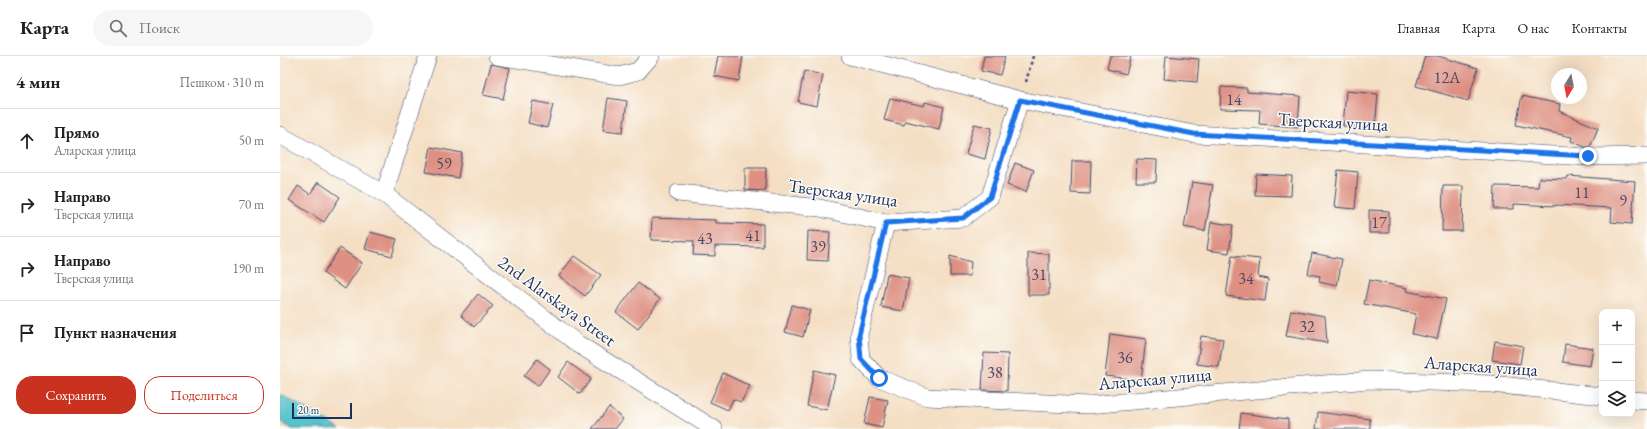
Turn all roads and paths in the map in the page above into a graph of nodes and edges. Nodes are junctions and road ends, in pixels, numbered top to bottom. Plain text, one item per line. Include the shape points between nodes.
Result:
1 (428, 56) edge
2 (497, 56) edge
3 (651, 56) edge
4 (850, 56) edge
5 (1033, 56) edge
6 (1020, 100) junction
7 (280, 135) edge
8 (1647, 156) edge
9 (678, 193) dead end
10 (384, 194) junction
11 (886, 223) junction
12 (1599, 396) edge
13 (1635, 400) edge
14 (1647, 401) edge
15 (714, 429) edge

1 - 10 street
2 - 3 street via 619,76 638,71
4 - 6 street, Тверская улица
5 - 6 path
6 - 8 street, Тверская улица via 1194,134 1588,156
6 - 11 street, Тверская улица via 990,197 963,218
7 - 10 street, 2nd Alarskaya Street
9 - 11 street, Тверская улица via 820,208
10 - 15 street, 2nd Alarskaya Street via 578,344
11 - 12 street, Аларская улица via 859,335 861,359 879,378 927,397 1088,405 1369,380 1491,384
13 - 14 street

